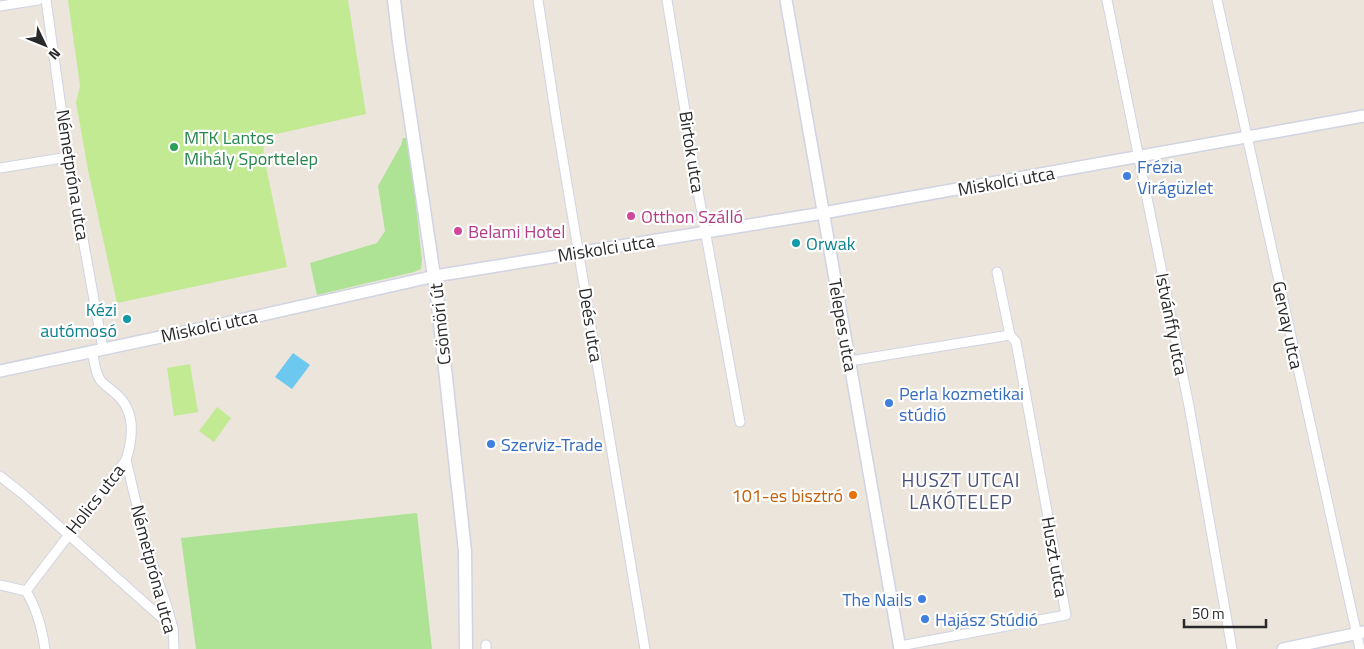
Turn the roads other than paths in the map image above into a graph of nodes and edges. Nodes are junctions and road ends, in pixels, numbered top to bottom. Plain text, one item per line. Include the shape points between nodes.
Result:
1 (38, 0) edge
2 (46, 0) edge
3 (394, 0) edge
4 (538, 0) edge
5 (667, 0) edge
6 (786, 0) edge
7 (1107, 0) edge
8 (1217, 0) edge
9 (0, 6) edge
10 (1364, 116) edge
11 (1247, 138) junction
12 (68, 157) junction
13 (1139, 158) junction
14 (0, 168) edge
15 (823, 213) junction
16 (706, 232) junction
17 (579, 252) junction
18 (997, 272) dead end
19 (435, 276) junction
20 (1010, 334) junction
21 (98, 350) junction
22 (850, 361) junction
23 (0, 371) edge
24 (740, 422) dead end
25 (126, 460) junction
26 (0, 476) edge
27 (68, 534) junction
28 (0, 585) edge
29 (26, 591) junction
30 (172, 628) junction
31 (1360, 633) edge
32 (900, 648) edge
33 (45, 649) edge
34 (174, 649) edge
35 (466, 649) edge
36 (645, 649) edge
37 (1232, 649) edge
38 (1283, 649) edge
39 (1360, 649) edge

1 - 9 street
2 - 12 street, Németpróna utca
3 - 19 main road, Csömöri út
4 - 17 street, Deés utca
5 - 16 street, Birtok utca
6 - 15 street, Telepes utca
7 - 13 street, Istvánffy utca
8 - 11 street, Gervay utca
10 - 11 street, Miskolci utca
11 - 13 street, Miskolci utca
11 - 31 street, Gervay utca
12 - 14 street
12 - 21 street, Németpróna utca
13 - 15 street, Miskolci utca
13 - 37 street, Istvánffy utca via 1189,406
15 - 16 street, Miskolci utca
15 - 22 street, Telepes utca
16 - 17 street, Miskolci utca
16 - 24 street, Birtok utca
17 - 19 street, Miskolci utca
17 - 36 street, Deés utca
18 - 20 street, Huszt utca
19 - 21 street, Miskolci utca
19 - 35 main road, Csömöri út via 465,551
20 - 22 street
20 - 32 street, Huszt utca via 1016,342 1066,616
21 - 23 street, Miskolci utca
21 - 25 street, Holics utca via 100,380 119,396 130,416 131,444
22 - 32 street, Telepes utca
25 - 27 street, Holics utca
25 - 30 street, Németpróna utca via 147,548
26 - 27 street
27 - 29 street, Holics utca
27 - 30 street
28 - 29 street
29 - 33 street via 41,624
30 - 34 street, Németpróna utca
31 - 38 street
31 - 39 street, Gervay utca

